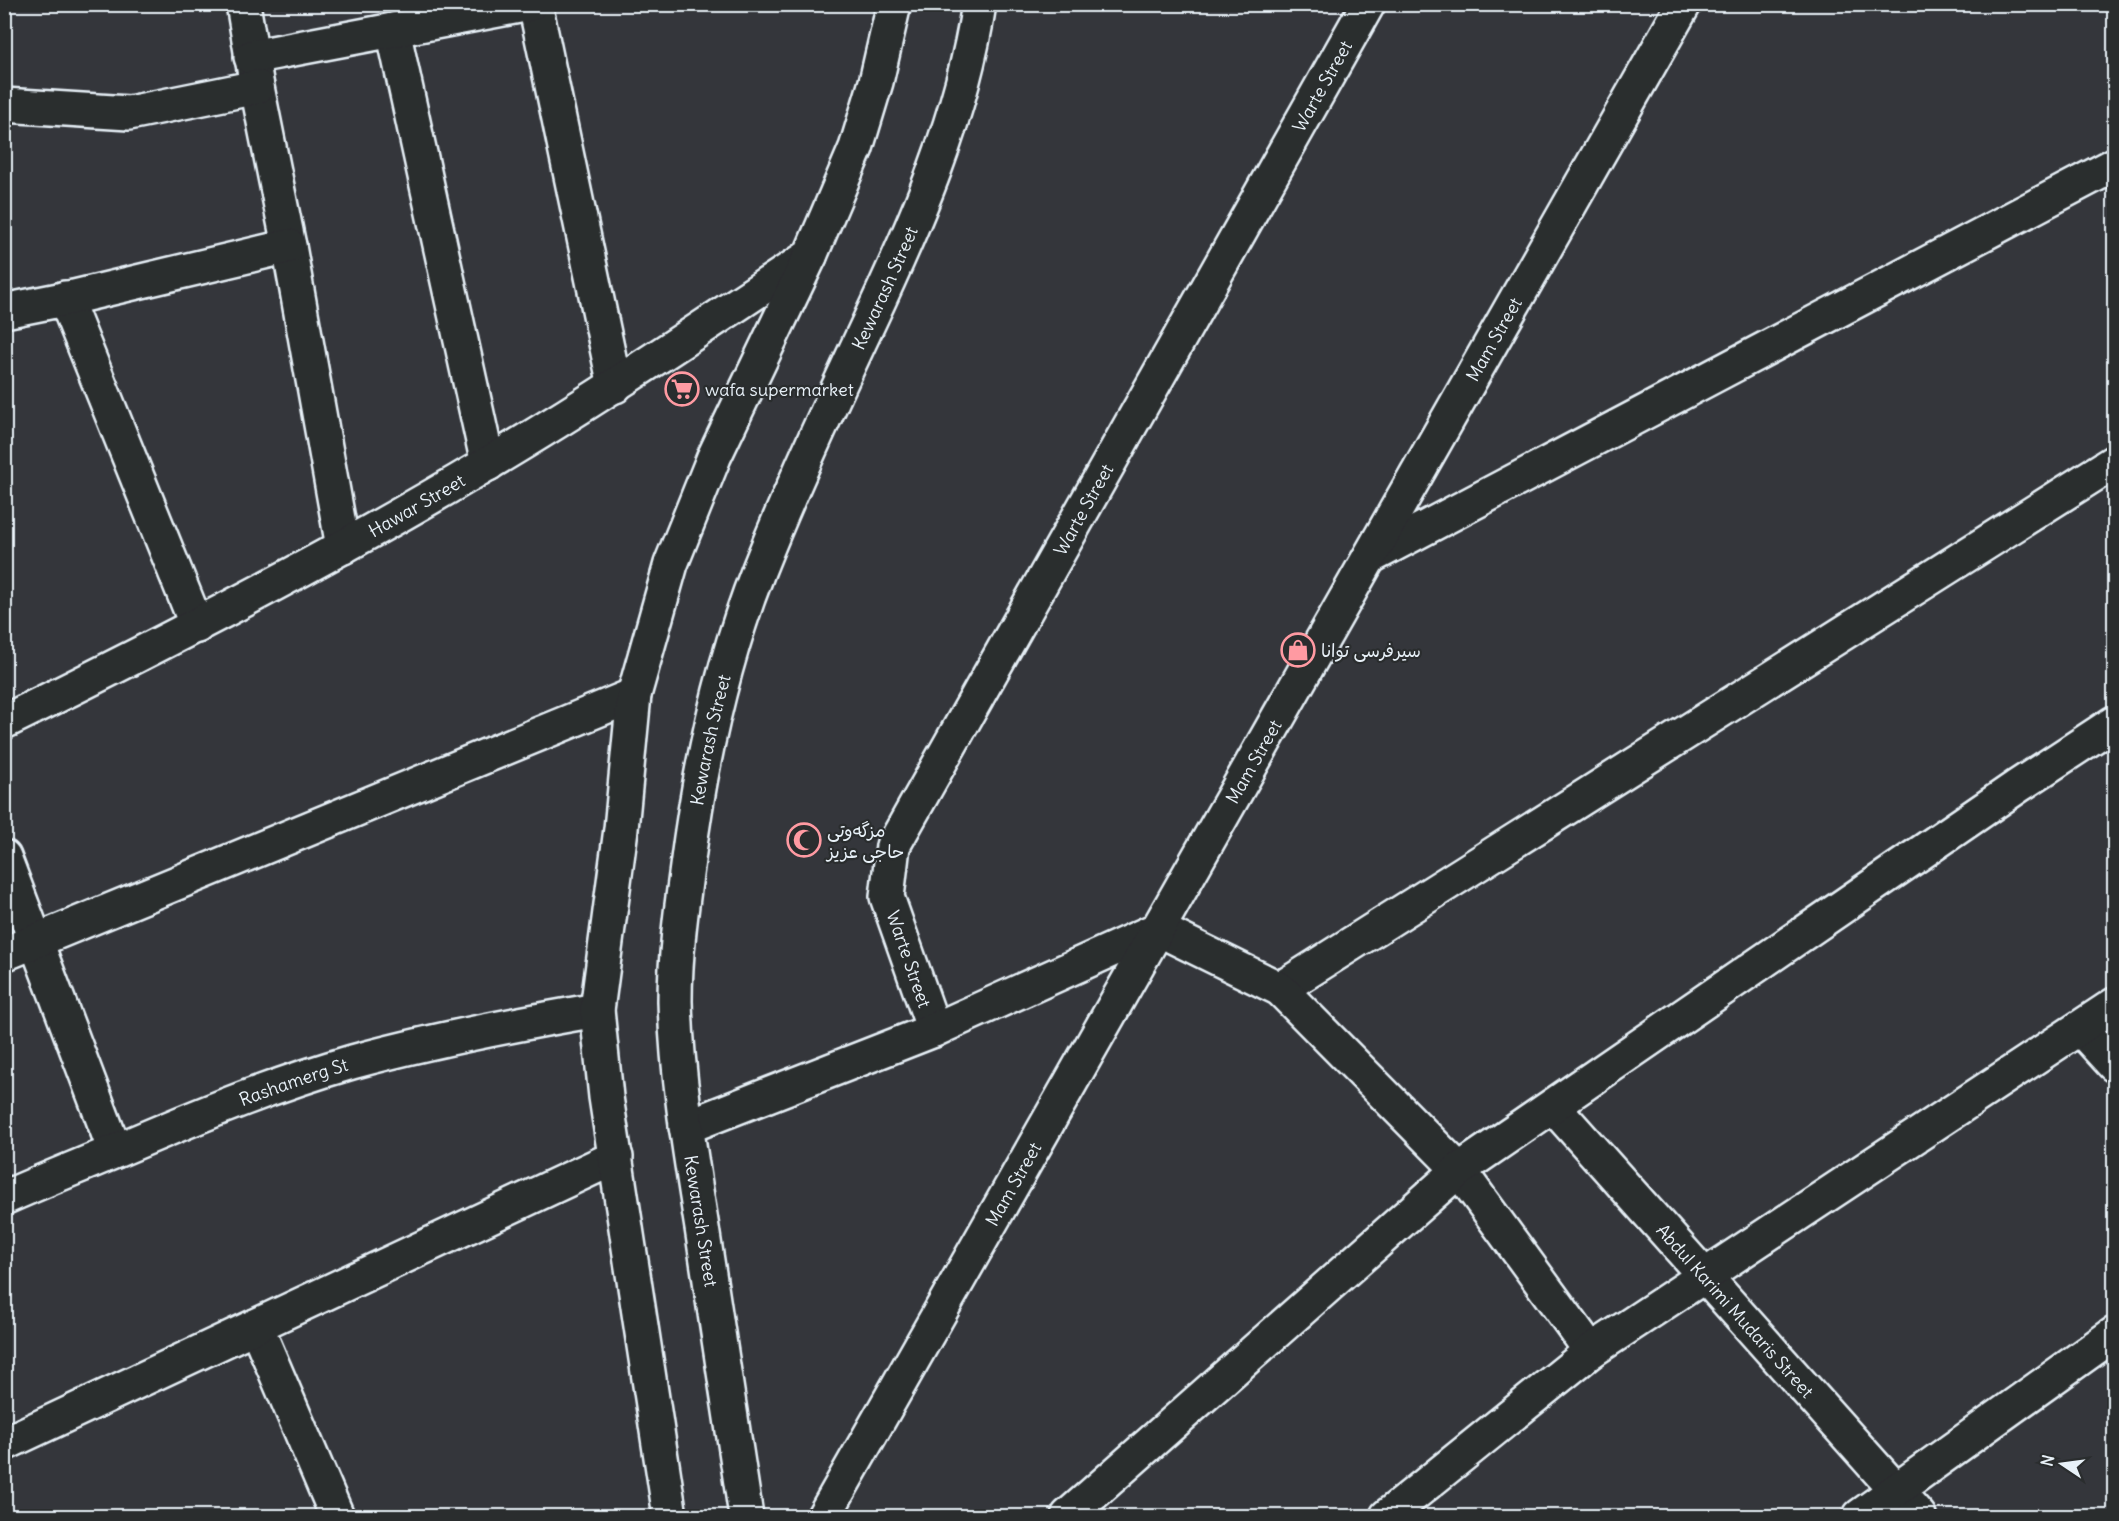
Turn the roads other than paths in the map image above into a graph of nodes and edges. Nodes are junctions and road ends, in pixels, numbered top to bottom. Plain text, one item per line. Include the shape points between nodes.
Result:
1 (243, 4) edge
2 (530, 4) edge
3 (536, 4) edge
4 (894, 4) edge
5 (979, 4) edge
6 (1684, 4) edge
7 (1358, 14) edge
8 (393, 30) junction
9 (254, 72) junction
10 (4, 105) edge
11 (2115, 165) edge
12 (289, 246) junction
13 (810, 256) junction
14 (65, 298) junction
15 (4, 311) edge
16 (615, 386) junction
17 (2115, 462) edge
18 (488, 464) junction
19 (343, 547) junction
20 (1370, 557) junction
21 (197, 626) junction
22 (634, 695) junction
23 (4, 722) edge
24 (2115, 723) edge
25 (4, 857) edge
26 (1158, 929) junction
27 (38, 941) junction
28 (4, 954) edge
29 (1280, 989) junction
30 (2115, 1005) edge
31 (597, 1010) junction
32 (2080, 1028) junction
33 (934, 1030) junction
34 (2115, 1065) edge
35 (1553, 1106) junction
36 (686, 1127) junction
37 (115, 1151) junction
38 (616, 1157) junction
39 (1459, 1170) junction
40 (4, 1198) edge
41 (1704, 1275) junction
42 (256, 1326) junction
43 (2115, 1334) edge
44 (1592, 1351) junction
45 (4, 1444) edge
46 (1896, 1491) junction
47 (337, 1516) edge
48 (670, 1516) edge
49 (746, 1516) edge
50 (824, 1516) edge
51 (1068, 1516) edge
52 (1387, 1516) edge
53 (1860, 1516) edge
54 (1919, 1516) edge

1 - 9 street
2 - 8 street
3 - 16 street
4 - 13 street via 856,148
5 - 36 street, Kewarash Street via 948,133 915,221 801,469 758,572 723,672 704,762 678,931 675,996
6 - 20 street, Mam Street
7 - 33 street, Warte Street via 893,846 887,897
8 - 9 street
8 - 18 street
9 - 10 street via 129,113
9 - 12 street
11 - 20 street
12 - 14 street
12 - 19 street
13 - 16 street, Hawar Street
13 - 22 street via 710,467 671,564
14 - 15 street
14 - 21 street
16 - 18 street, Hawar Street
17 - 29 street
18 - 19 street, Hawar Street
19 - 21 street, Hawar Street
20 - 26 street, Mam Street
21 - 23 street, Hawar Street
22 - 27 street
22 - 31 street
24 - 35 street
25 - 27 street
26 - 29 street
26 - 33 street
26 - 50 street, Mam Street
27 - 28 street
27 - 37 street
29 - 39 street
30 - 32 street
31 - 37 street, Rashamerg St via 463,1035 351,1063 192,1118
31 - 38 street
32 - 34 street
32 - 41 street
33 - 36 street
35 - 39 street
35 - 41 street, Abdul Karimi Mudaris Street
36 - 49 street, Kewarash Street
37 - 40 street, Rashamerg St
38 - 42 street
38 - 48 street
39 - 44 street
39 - 51 street
41 - 44 street
41 - 46 street, Abdul Karimi Mudaris Street
42 - 45 street
42 - 47 street
43 - 46 street
44 - 52 street
46 - 53 street
46 - 54 street, Abdul Karimi Mudaris Street

